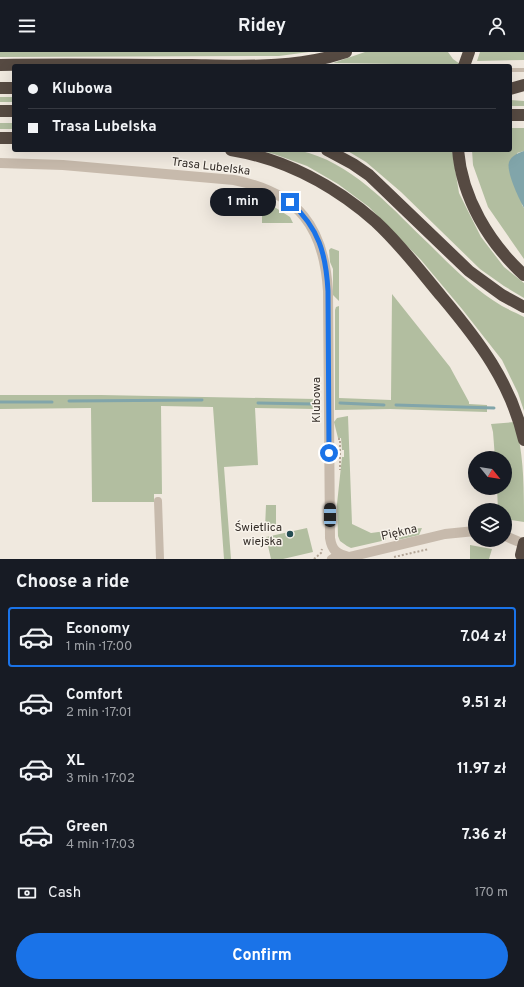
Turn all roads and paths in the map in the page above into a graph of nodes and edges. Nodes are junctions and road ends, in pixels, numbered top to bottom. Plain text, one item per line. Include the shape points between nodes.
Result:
1 (346, 52) edge
2 (281, 64) edge
3 (0, 65) edge
4 (12, 65) edge
5 (512, 70) edge
6 (524, 70) edge
7 (524, 86) edge
8 (0, 88) edge
9 (12, 88) edge
10 (512, 88) edge
11 (512, 94) edge
12 (524, 94) edge
13 (0, 111) edge
14 (12, 112) edge
15 (512, 115) edge
16 (524, 115) edge
17 (0, 138) edge
18 (12, 138) edge
19 (240, 152) edge
20 (331, 152) edge
21 (458, 152) edge
22 (0, 163) edge
23 (320, 244) joint
24 (524, 275) edge
25 (524, 307) edge
26 (524, 440) edge
27 (158, 501) dead end
28 (468, 532) edge
29 (512, 542) edge
30 (323, 546) dead end
31 (522, 550) edge
32 (335, 557) edge
33 (160, 559) edge
34 (314, 559) edge

1 - 2 highway via 310,61
3 - 4 highway
5 - 6 lane
7 - 10 highway
8 - 9 highway
11 - 12 highway
13 - 14 highway
15 - 16 highway
17 - 18 highway
19 - 26 highway via 286,165 316,179 356,205 376,223 416,265 483,349 498,371 511,398
20 - 25 highway via 369,175 469,271 502,295
21 - 24 highway via 468,194 477,215 499,250
22 - 23 street, Trasa Lubelska via 63,165 246,182 269,190 290,202 308,221
23 - 32 street, Klubowa via 326,266 328,291 330,538
27 - 33 street
28 - 32 street, Piękna via 445,534 349,557
29 - 31 street
30 - 34 path via 321,553

